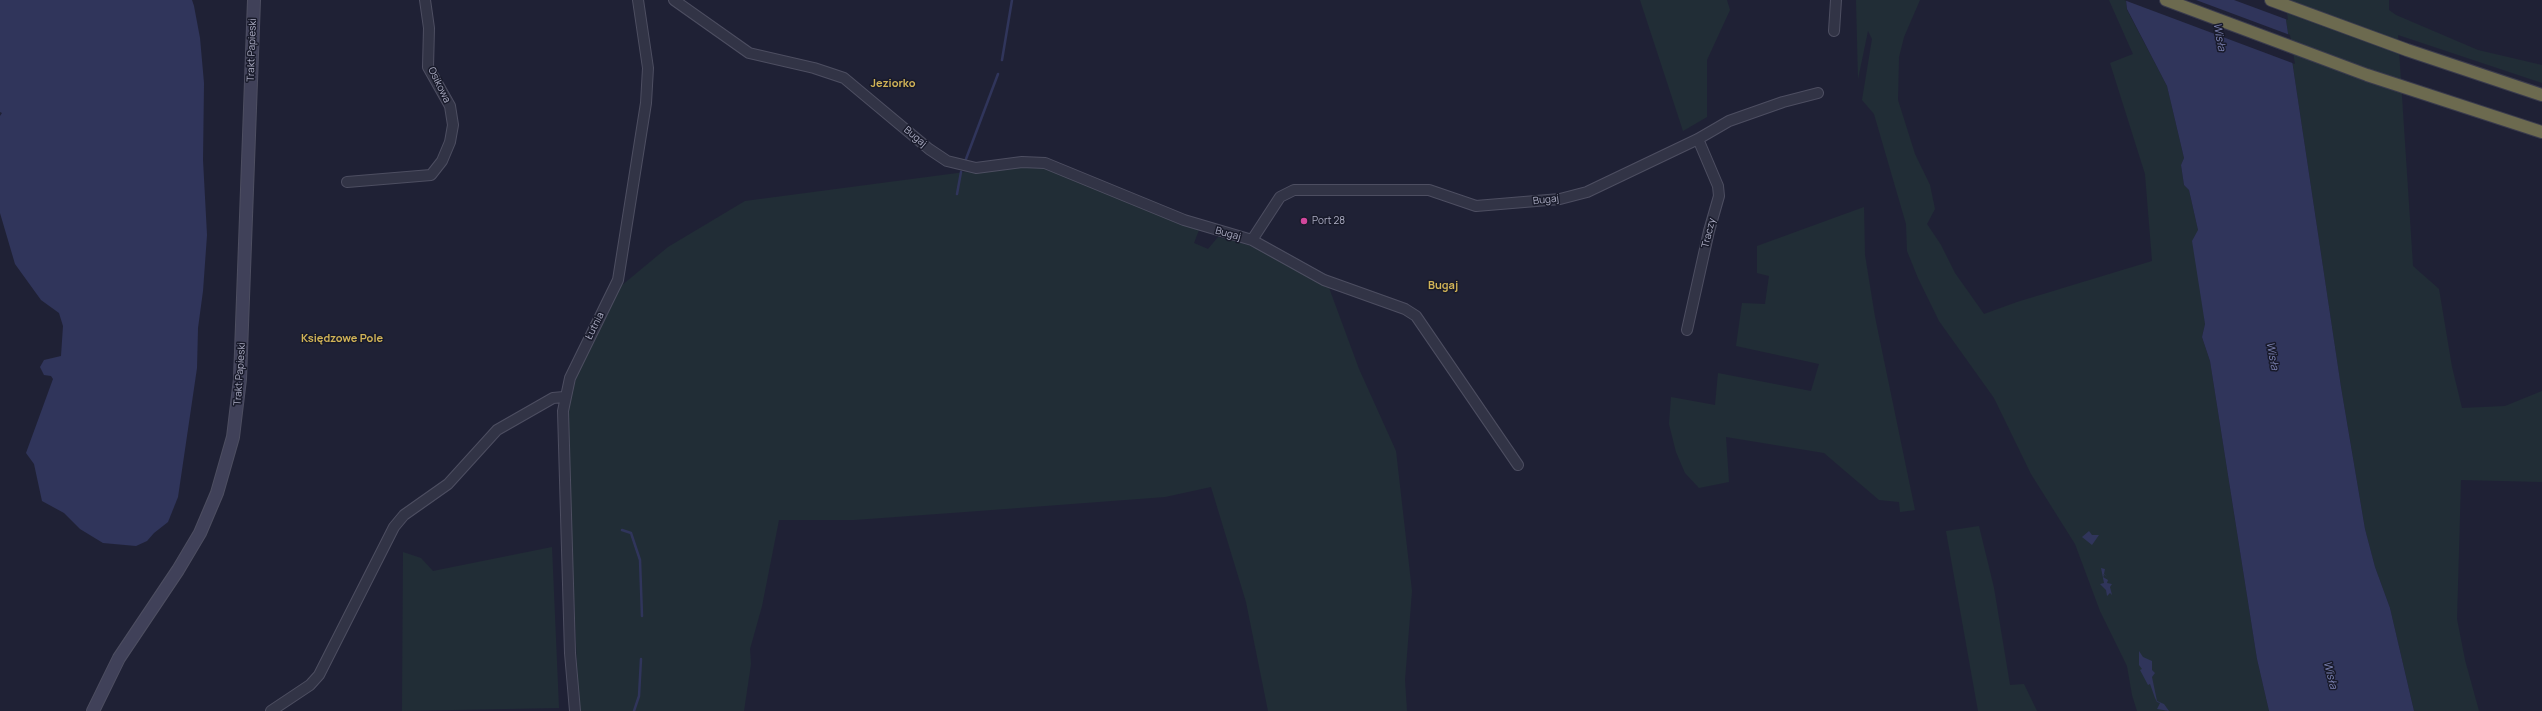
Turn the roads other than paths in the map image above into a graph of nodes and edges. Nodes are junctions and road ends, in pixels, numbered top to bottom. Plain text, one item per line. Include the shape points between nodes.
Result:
1 (254, 0) edge
2 (425, 0) edge
3 (638, 0) edge
4 (674, 0) edge
5 (1836, 0) edge
6 (2166, 0) edge
7 (2271, 0) edge
8 (1834, 31) dead end
9 (1818, 93) dead end
10 (2542, 95) edge
11 (2542, 132) edge
12 (1698, 139) junction
13 (347, 182) dead end
14 (1252, 240) junction
15 (1687, 330) dead end
16 (564, 397) junction
17 (1518, 465) dead end
18 (93, 711) edge
19 (272, 711) edge
20 (575, 711) edge

1 - 18 street, Trakt Papieski via 240,379 233,438 217,492 200,532 178,570 119,658
2 - 13 street, Osikowa via 429,28 428,67 450,106 453,125 450,142 442,161 431,175
3 - 16 street, Łutnia via 648,68 646,103 618,280 581,353
4 - 14 street, Bugaj via 749,53 814,68 844,78 947,161 976,168 1022,162 1045,163 1184,220
5 - 8 street
6 - 11 highway via 2367,75
7 - 10 highway via 2407,50
9 - 12 street, Bugaj via 1762,108 1729,121
12 - 14 street, Bugaj via 1587,192 1560,199 1476,206 1429,190 1294,190 1280,197
12 - 15 street, Traczy via 1718,186 1719,196
14 - 17 street via 1324,280 1406,309 1416,316
16 - 19 street via 553,398 497,430 448,484 404,515 394,527 319,675 304,690
16 - 20 street, Łutnia via 570,653

